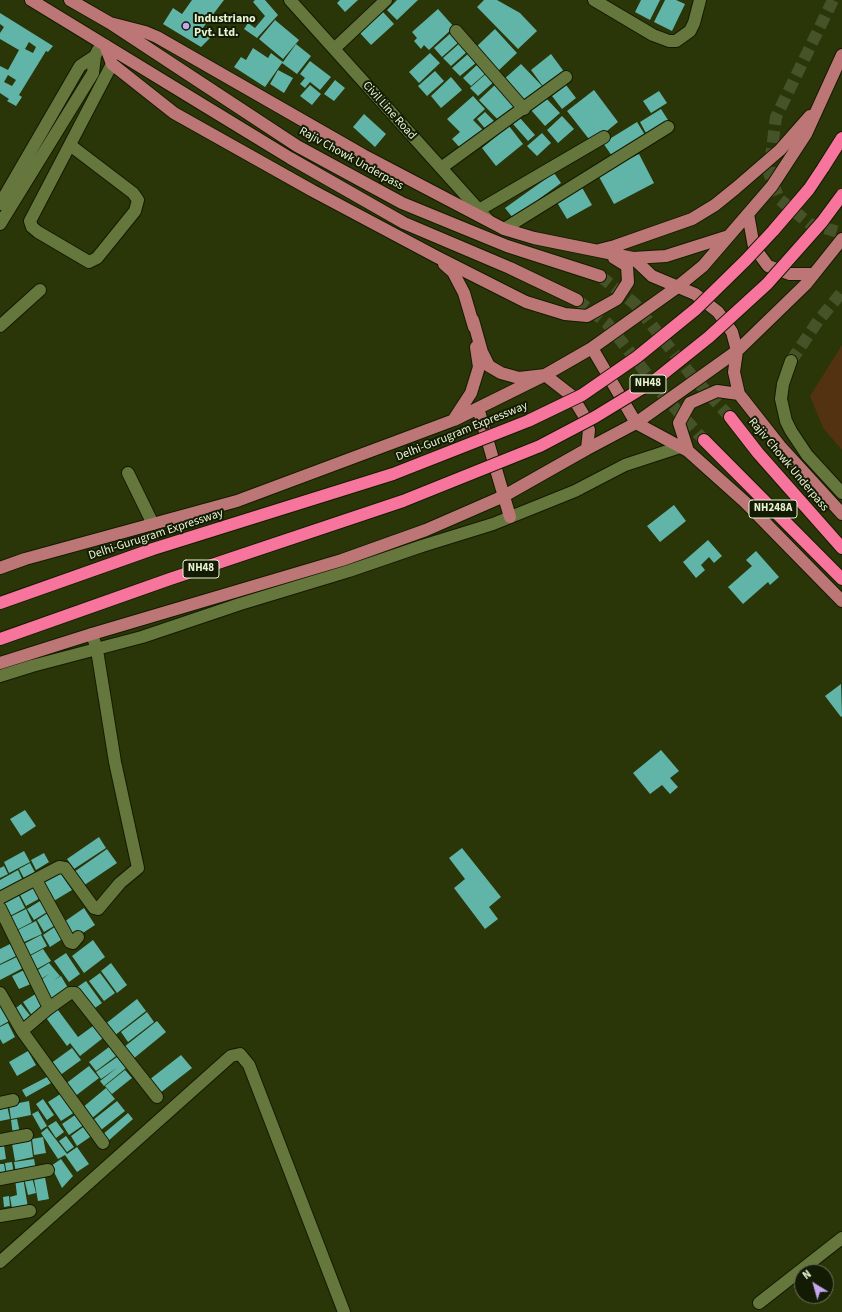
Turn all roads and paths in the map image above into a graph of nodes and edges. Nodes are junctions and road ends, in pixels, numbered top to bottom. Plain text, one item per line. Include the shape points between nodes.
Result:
1 (31, 0) edge
2 (70, 0) edge
3 (290, 0) edge
4 (386, 0) edge
5 (594, 0) edge
6 (700, 0) edge
7 (110, 23) junction
8 (456, 31) dead end
9 (104, 44) junction
10 (334, 49) junction
11 (842, 55) edge
12 (95, 56) junction
13 (112, 64) junction
14 (566, 77) dead end
15 (820, 105) junction
16 (524, 109) junction
17 (668, 127) dead end
18 (604, 137) dead end
19 (842, 138) edge
20 (70, 145) junction
21 (440, 168) junction
22 (4, 191) edge
23 (842, 195) edge
24 (0, 204) edge
25 (479, 210) junction
26 (748, 214) junction
27 (489, 221) junction
28 (0, 224) edge
29 (504, 229) junction
30 (729, 236) junction
31 (842, 239) edge
32 (594, 251) junction
33 (608, 254) junction
34 (437, 257) junction
35 (633, 258) junction
36 (814, 274) junction
37 (600, 276) tunnel mouth
38 (676, 288) junction
39 (40, 290) dead end
40 (577, 300) tunnel mouth
41 (473, 320) junction
42 (0, 326) edge
43 (592, 348) junction
44 (737, 351) junction
45 (791, 361) tunnel mouth
46 (545, 375) junction
47 (739, 394) junction
48 (478, 408) junction
49 (730, 417) tunnel mouth
50 (454, 420) junction
51 (636, 423) junction
52 (704, 440) tunnel mouth
53 (587, 449) junction
54 (684, 449) junction
55 (128, 473) dead end
56 (842, 493) edge
57 (504, 496) junction
58 (842, 514) edge
59 (510, 517) junction
60 (153, 524) junction
61 (842, 548) edge
62 (0, 568) edge
63 (842, 579) edge
64 (842, 601) edge
65 (0, 603) edge
66 (92, 634) junction
67 (0, 639) edge
68 (97, 650) junction
69 (0, 663) edge
70 (0, 676) edge
71 (36, 880) junction
72 (0, 898) edge
73 (1, 913) edge
74 (78, 937) dead end
75 (0, 993) edge
76 (49, 1008) junction
77 (22, 1030) junction
78 (157, 1097) dead end
79 (13, 1100) dead end
80 (0, 1103) edge
81 (27, 1135) dead end
82 (0, 1140) edge
83 (103, 1143) dead end
84 (48, 1170) dead end
85 (0, 1179) edge
86 (30, 1211) dead end
87 (0, 1216) edge
88 (842, 1238) edge
89 (0, 1262) edge
90 (759, 1303) dead end
91 (344, 1312) edge

1 - 9 main road
2 - 7 main road
3 - 10 street, Civil Line Road
4 - 10 street
5 - 6 street via 653,35 669,41 676,41 690,31
7 - 27 main road via 157,37 363,155
7 - 37 main road, Rajiv Chowk Underpass via 297,146 402,203 508,246
8 - 16 street
9 - 12 street
9 - 13 main road
9 - 40 main road via 283,154 404,223
10 - 21 street, Civil Line Road
11 - 15 main road
12 - 22 street via 80,66
12 - 28 street via 93,73
13 - 20 street
13 - 34 main road via 174,113 205,132
14 - 16 street
15 - 26 main road via 806,134 772,186
15 - 32 main road via 780,150 715,205 692,219
16 - 21 street
17 - 29 street
18 - 25 street
19 - 65 highway, Delhi-Gurugram Expressway / NH48, bridge via 804,195 746,260 696,309 637,357 582,395 528,421 393,474 153,549
20 - 20 street via 30,220 32,228 89,262 97,258 135,210 138,200 133,192
21 - 25 street, Civil Line Road
22 - 24 street
23 - 67 highway, NH48, bridge via 822,222 767,284 709,337 654,381 595,417 540,446 403,501
25 - 27 street, Civil Line Road
26 - 30 main road
26 - 36 main road via 754,247 768,266 790,274
27 - 29 main road
29 - 32 main road
30 - 35 main road via 666,256
30 - 38 main road via 703,266
31 - 36 main road
32 - 33 main road
33 - 34 main road via 627,266 628,282 617,299 587,316 565,314 526,302
33 - 35 main road
34 - 41 main road via 453,272 464,293
35 - 38 main road via 652,276
36 - 44 main road
38 - 43 main road
38 - 44 main road via 695,294 718,312 732,332
39 - 42 street
41 - 46 main road via 482,352 489,366 501,373 520,378
41 - 50 main road via 479,367 471,393
43 - 46 main road
43 - 51 main road
44 - 47 main road via 734,372
44 - 51 main road
45 - 56 street via 781,399 786,421 807,454
46 - 48 main road
46 - 53 main road via 572,396 583,414 589,430
47 - 54 main road via 717,391 690,403 679,423
47 - 58 main road via 780,446
48 - 50 main road
48 - 57 main road
49 - 61 highway, Rajiv Chowk Underpass / NH248A
50 - 60 main road via 237,501
51 - 53 main road
51 - 54 main road
52 - 63 highway, NH248A
53 - 57 main road
54 - 59 street via 625,465 575,491
54 - 64 main road via 745,502
55 - 60 street
57 - 59 main road
57 - 66 main road via 426,530 342,560
59 - 68 street via 372,564
60 - 62 main road
66 - 68 street
66 - 69 main road
68 - 70 street
68 - 71 street via 115,762 138,868 120,883 98,909 94,908 65,868 59,867
71 - 72 street
71 - 74 street via 70,942 73,943
73 - 76 street
75 - 77 street
76 - 77 street
76 - 78 street via 70,993 75,993
77 - 83 street
79 - 80 street
81 - 82 street
84 - 85 street
86 - 87 street
88 - 90 street
89 - 91 street via 231,1056 240,1054 250,1065

